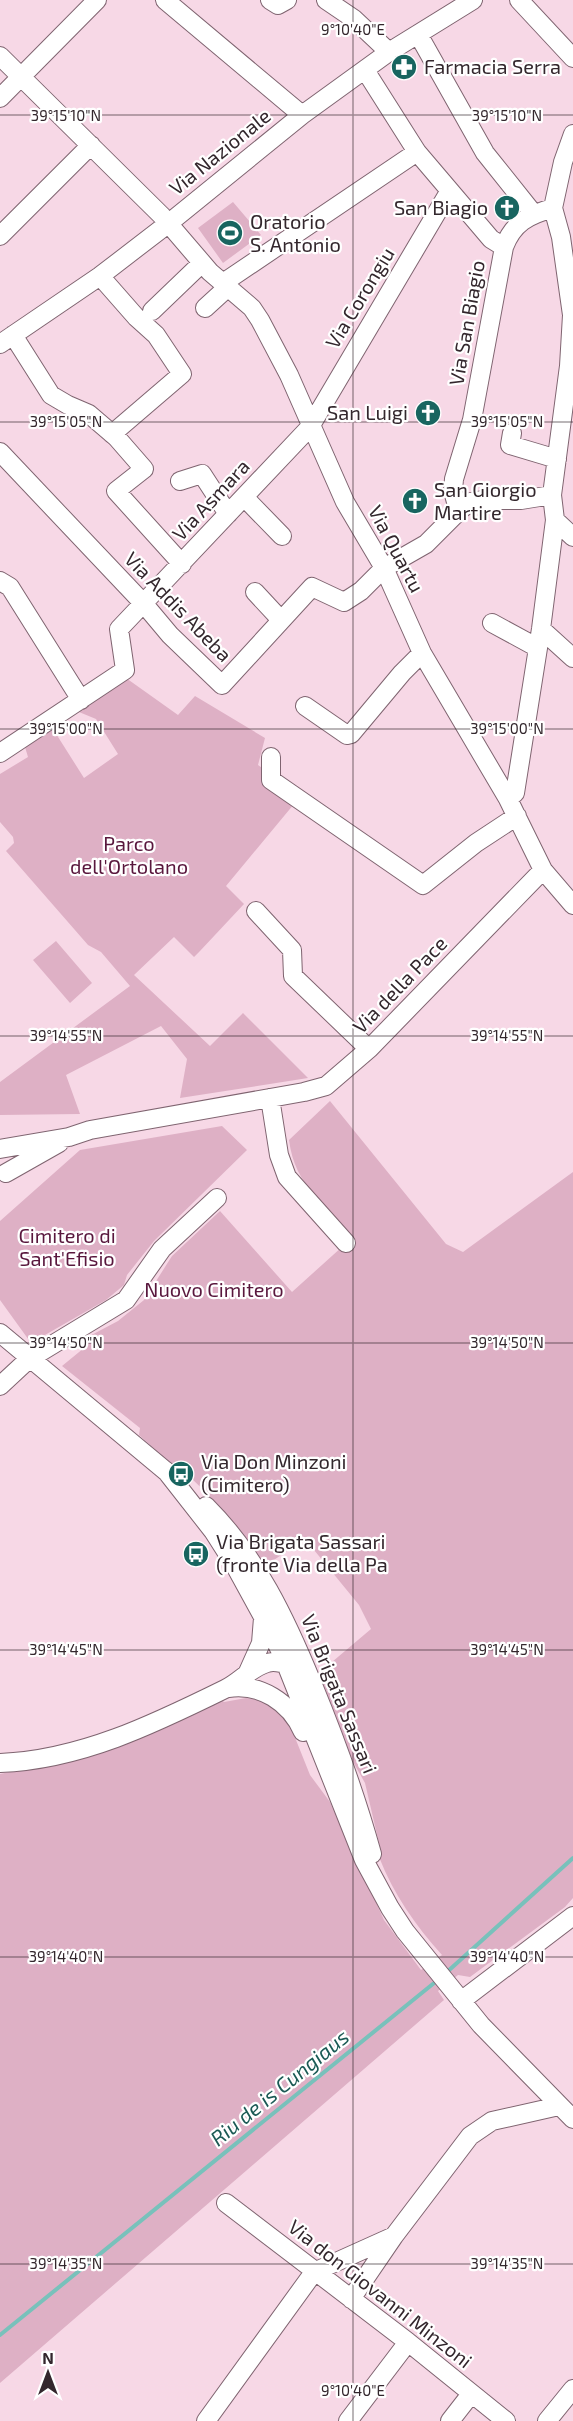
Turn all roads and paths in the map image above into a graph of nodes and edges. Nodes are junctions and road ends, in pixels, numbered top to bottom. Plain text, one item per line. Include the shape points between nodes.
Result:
1 (97, 0) edge
2 (165, 0) edge
3 (270, 0) edge
4 (287, 0) edge
5 (326, 0) edge
6 (519, 0) edge
7 (465, 2) edge
8 (418, 34) junction
9 (389, 52) junction
10 (0, 56) edge
11 (573, 58) edge
12 (365, 70) junction
13 (21, 76) junction
14 (0, 98) edge
15 (302, 115) junction
16 (573, 134) edge
17 (91, 145) junction
18 (417, 152) junction
19 (449, 192) junction
20 (553, 208) junction
21 (533, 213) junction
22 (169, 223) junction
23 (0, 236) edge
24 (569, 237) edge
25 (504, 247) junction
26 (202, 263) junction
27 (100, 276) junction
28 (225, 285) junction
29 (204, 308) dead end
30 (152, 311) dead end
31 (573, 315) edge
32 (7, 340) edge
33 (571, 368) edge
34 (310, 427) junction
35 (112, 434) junction
36 (512, 434) dead end
37 (0, 452) edge
38 (557, 459) junction
39 (180, 481) dead end
40 (552, 495) junction
41 (244, 497) junction
42 (461, 509) junction
43 (228, 514) junction
44 (555, 520) junction
45 (282, 536) dead end
46 (573, 537) edge
47 (182, 564) junction
48 (384, 568) junction
49 (0, 581) edge
50 (255, 592) dead end
51 (144, 604) junction
52 (281, 620) junction
53 (492, 623) dead end
54 (541, 629) junction
55 (538, 648) junction
56 (422, 653) junction
57 (573, 658) edge
58 (81, 700) junction
59 (305, 706) dead end
60 (0, 753) edge
61 (270, 757) dead end
62 (508, 799) junction
63 (517, 816) junction
64 (543, 870) junction
65 (573, 905) edge
66 (256, 911) dead end
67 (369, 1049) junction
68 (270, 1098) junction
69 (69, 1137) junction
70 (0, 1151) edge
71 (3, 1180) edge
72 (217, 1198) dead end
73 (346, 1243) dead end
74 (0, 1333) edge
75 (29, 1359) junction
76 (0, 1386) edge
77 (218, 1528) junction
78 (258, 1571) junction
79 (263, 1617) junction
80 (286, 1664) junction
81 (240, 1682) junction
82 (339, 1748) junction
83 (321, 1754) junction
84 (0, 1763) edge
85 (382, 1893) junction
86 (573, 1916) edge
87 (461, 2001) junction
88 (559, 2106) junction
89 (573, 2119) edge
90 (226, 2204) dead end
91 (394, 2236) junction
92 (314, 2272) junction
93 (351, 2299) junction
94 (408, 2342) junction
95 (573, 2389) edge
96 (471, 2394) junction
97 (206, 2421) edge
98 (348, 2421) edge
99 (450, 2421) edge
100 (506, 2421) edge
101 (547, 2421) edge

1 - 13 street
2 - 15 street
3 - 4 street via 278,4
5 - 9 street via 354,19
6 - 11 street
7 - 8 street, Via Nazionale
8 - 9 street, Via Nazionale
8 - 21 street via 485,153
9 - 12 street, Via Nazionale
10 - 13 street, Via Quartu
12 - 15 street, Via Nazionale
12 - 18 street, Via San Biagio
13 - 14 street
13 - 17 street, Via Quartu
15 - 22 street, Via Nazionale
16 - 20 street
17 - 22 street, Via Quartu
17 - 23 street
18 - 19 street, Via San Biagio
18 - 28 street
19 - 25 street, Via San Biagio via 491,239
19 - 34 street, Via Corongiu
20 - 21 street, Via San Biagio
20 - 24 street
21 - 25 street, Via San Biagio via 509,233
22 - 26 street, Via Quartu
22 - 27 street, Via Nazionale
24 - 31 street
25 - 42 street, Via San Biagio via 472,420 454,479 453,491
26 - 28 street, Via Quartu
26 - 30 street
27 - 32 street, Via Nazionale
27 - 35 street via 156,335 182,374
28 - 29 street
28 - 34 street, Via Quartu via 260,320
31 - 33 street
32 - 35 street via 51,395 89,414
33 - 38 street
34 - 41 street, Via Asmara
34 - 48 street, Via Quartu via 345,502
35 - 47 street via 144,469 116,491
36 - 38 street via 510,445
37 - 51 street, Via Addis Abeba
38 - 40 street
39 - 43 street via 202,474
40 - 42 street via 483,500
40 - 44 street
41 - 43 street, Via Asmara
41 - 45 street
42 - 48 street via 426,544
43 - 47 street, Via Asmara
44 - 46 street
44 - 54 street
47 - 51 street, Via Asmara
48 - 52 street, Via Addis Abeba via 344,602 312,587
48 - 56 street, Via Quartu
49 - 58 street via 10,587
50 - 52 street
51 - 52 street, Via Addis Abeba via 170,635 222,684
51 - 58 street, Via Asmara via 119,629 125,670
53 - 55 street
54 - 55 street
54 - 57 street
55 - 62 street via 515,793
56 - 59 street via 351,734
56 - 62 street, Via Quartu
58 - 60 street
61 - 63 street via 271,780 423,885
62 - 63 street, Via Quartu
63 - 64 street, Via Quartu
64 - 65 street, Via Quartu
64 - 67 street, Via della Pace
66 - 67 street via 292,950 293,976
67 - 68 street, Via della Pace via 326,1086
68 - 69 street, Via della Pace
68 - 73 street via 279,1155 287,1177
69 - 70 street, Via della Pace
69 - 71 street, Via della Pace
70 - 71 street via 6,1164
72 - 75 street via 162,1248 126,1300
74 - 75 street
75 - 76 street
75 - 77 street via 198,1497
77 - 78 street, Via Brigata Sassari
77 - 79 street, Via Brigata Sassari
78 - 80 street via 256,1583 292,1658
78 - 82 street, Via Brigata Sassari via 285,1619
79 - 80 street, Via Brigata Sassari
79 - 81 street via 261,1642
80 - 81 street
80 - 82 street, Via Brigata Sassari via 297,1668 326,1740
80 - 83 street, Via Brigata Sassari
81 - 83 street via 285,1705 298,1720 309,1748
81 - 84 street via 91,1747
82 - 85 street, Via Brigata Sassari
83 - 85 street, Via Brigata Sassari via 364,1860
85 - 87 street, Via Brigata Sassari via 405,1931
86 - 87 street
87 - 88 street, Via Brigata Sassari
88 - 89 street, Via Brigata Sassari
88 - 91 street via 492,2121 470,2136
90 - 92 street, Via don Giovanni Minzoni
91 - 92 street
91 - 93 street
92 - 93 street, Via don Giovanni Minzoni
92 - 97 street
93 - 94 street, Via don Giovanni Minzoni
94 - 96 street, Via don Giovanni Minzoni
94 - 98 street
95 - 101 street
96 - 99 street
96 - 100 street, Via don Giovanni Minzoni

